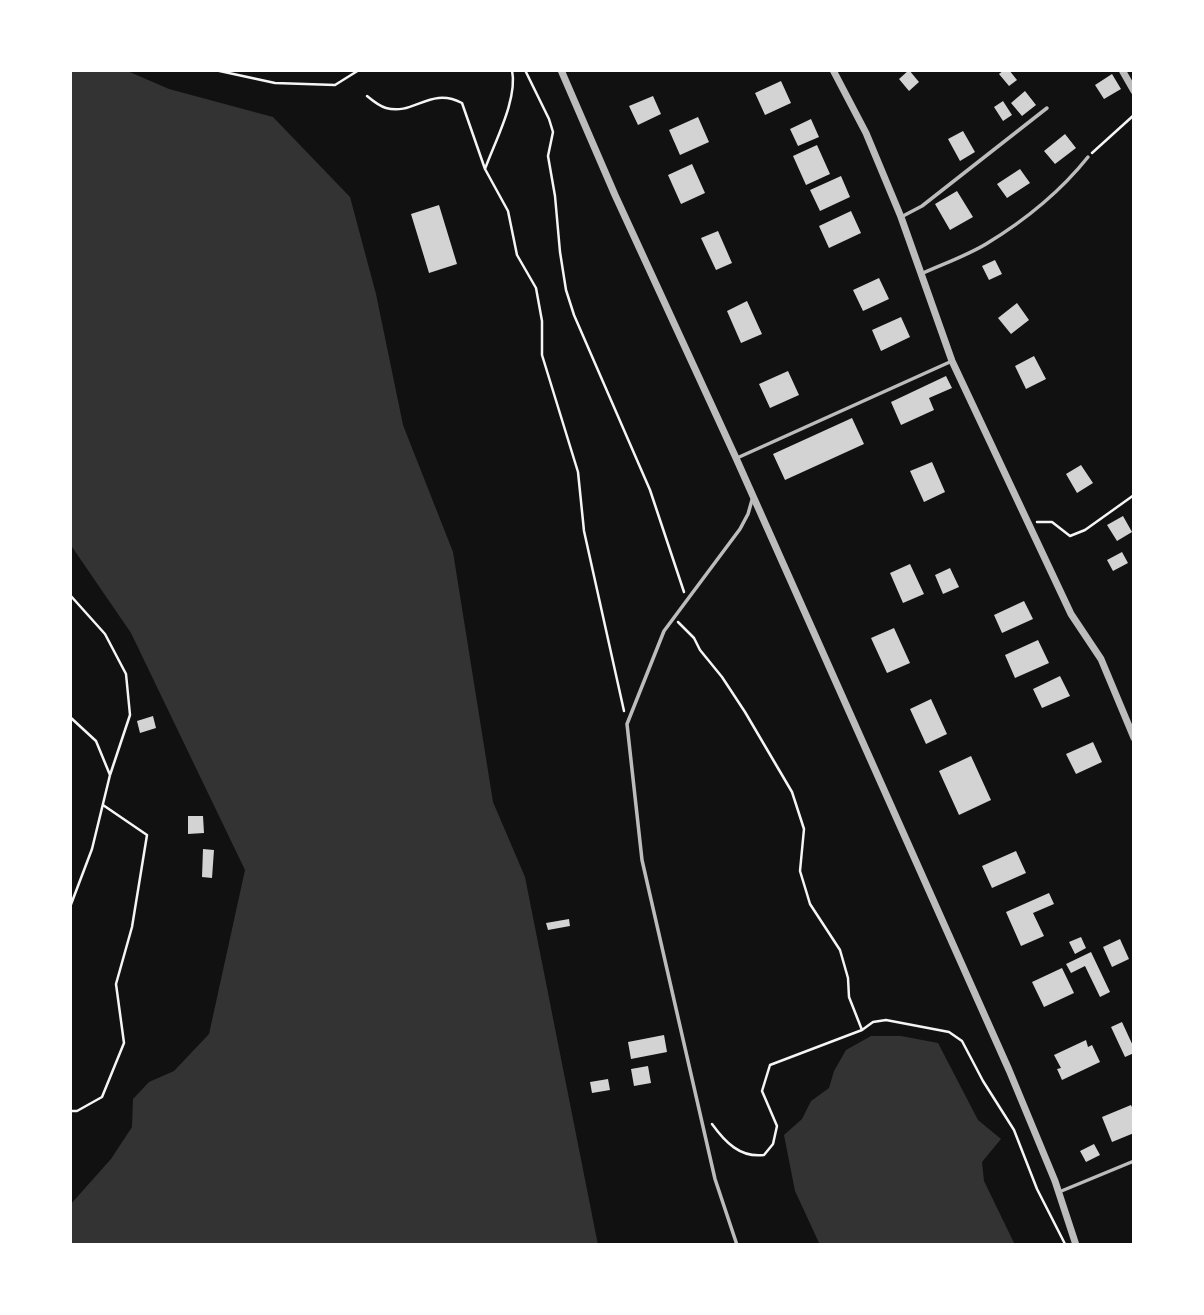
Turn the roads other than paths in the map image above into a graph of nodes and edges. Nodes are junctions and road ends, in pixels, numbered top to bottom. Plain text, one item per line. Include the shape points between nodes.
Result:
1 (561, 70) edge
2 (832, 70) edge
3 (1122, 70) edge
4 (1134, 91) edge
5 (1047, 108) dead end
6 (1088, 157) road end
7 (901, 217) junction
8 (922, 274) junction
9 (952, 361) junction
10 (736, 458) junction
11 (753, 496) junction
12 (1134, 738) edge
13 (1134, 1161) edge
14 (1058, 1192) junction
15 (737, 1245) edge
16 (1076, 1245) edge

1 - 10 street
2 - 7 street via 866,133
3 - 4 street
5 - 7 lane via 922,206
6 - 8 lane via 1028,216 983,246
7 - 8 street
8 - 9 street
9 - 10 lane
9 - 12 street via 1072,614 1101,659
10 - 11 street
11 - 14 street via 1009,1070
11 - 15 lane via 740,528 664,631 627,724 642,860 715,1179
13 - 14 lane
14 - 16 street

